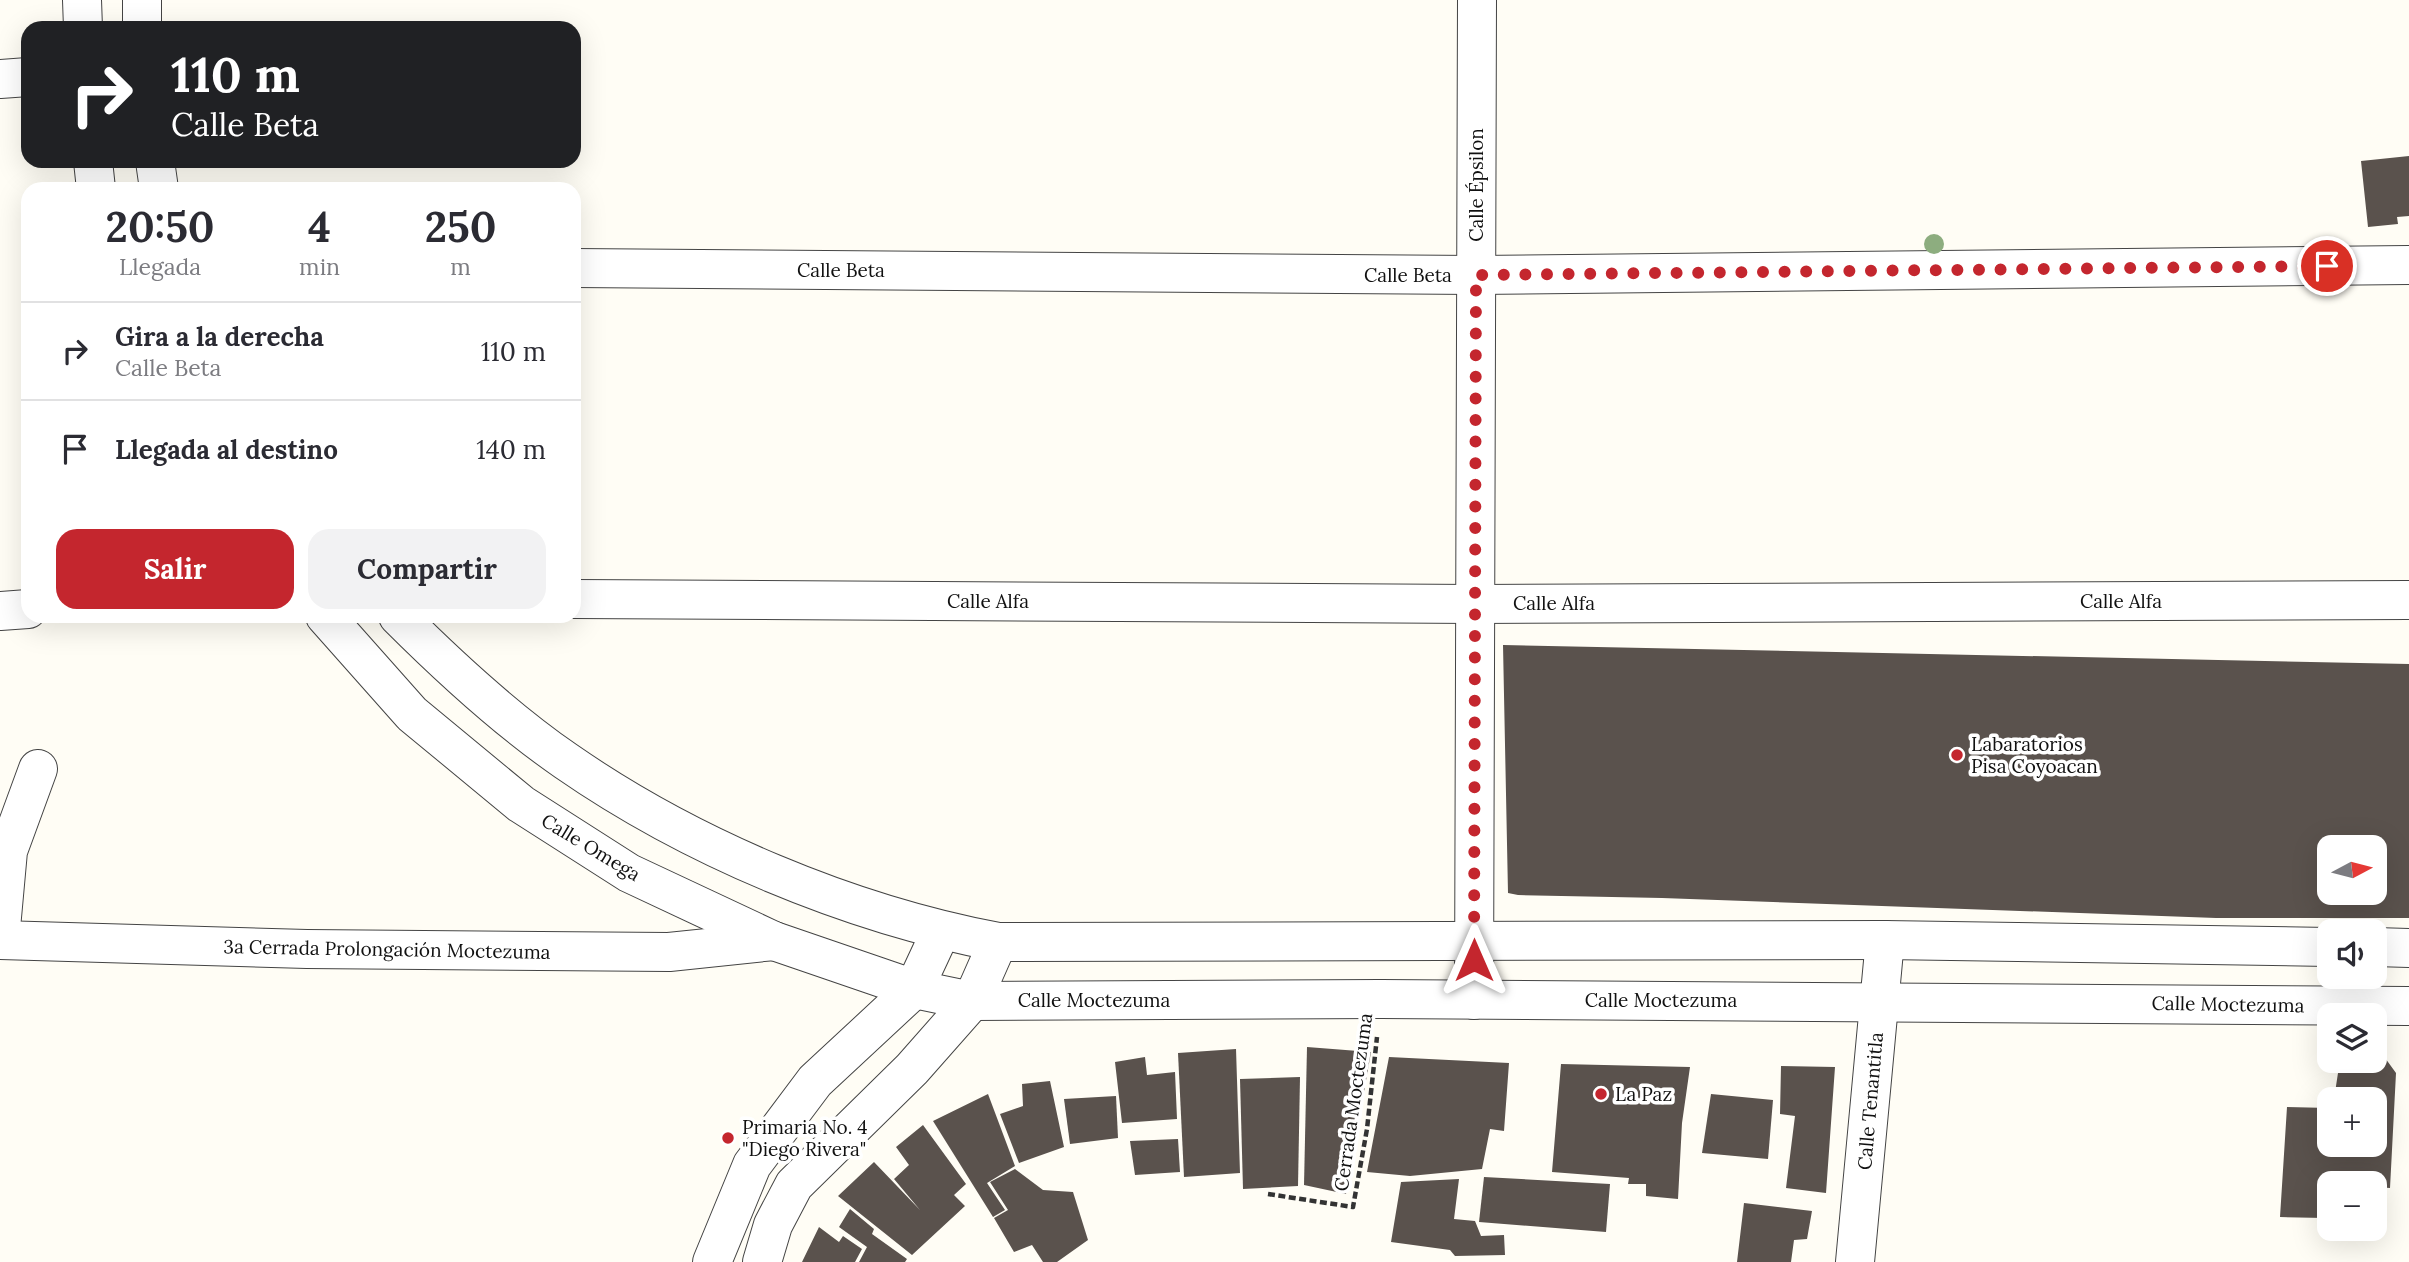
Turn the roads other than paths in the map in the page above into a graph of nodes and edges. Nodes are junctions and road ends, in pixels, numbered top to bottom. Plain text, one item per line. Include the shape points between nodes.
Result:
1 (82, 0) edge
2 (142, 0) edge
3 (1477, 0) edge
4 (83, 21) edge
5 (142, 21) edge
6 (21, 78) edge
7 (0, 79) edge
8 (2409, 265) edge
9 (581, 268) edge
10 (1476, 275) junction
11 (581, 599) edge
12 (2409, 600) edge
13 (1475, 604) junction
14 (21, 610) edge
15 (0, 611) edge
16 (332, 623) edge
17 (405, 623) edge
18 (38, 769) dead end
19 (941, 931) junction
20 (0, 939) edge
21 (1473, 939) junction
22 (1885, 940) junction
23 (774, 942) junction
24 (998, 942) junction
25 (2317, 947) edge
26 (2387, 947) edge
27 (2409, 948) edge
28 (915, 989) junction
29 (1474, 1000) junction
30 (972, 1001) junction
31 (1879, 1001) junction
32 (2409, 1006) edge
33 (712, 1262) edge
34 (762, 1262) edge
35 (1855, 1262) edge

1 - 4 street
2 - 5 street
3 - 10 street, Calle Épsilon
6 - 7 street
8 - 10 street, Calle Beta
9 - 10 street, Calle Beta
10 - 13 street, Calle Épsilon
11 - 13 street, Calle Alfa
12 - 13 street, Calle Alfa
13 - 21 street, Calle Épsilon
14 - 15 street
16 - 23 street, Calle Omega via 412,714 521,804 629,873
17 - 19 street via 464,681 555,753 660,821 796,883
18 - 20 street via 8,851
19 - 24 street
19 - 28 street
20 - 23 street, 3a Cerrada Prolongación Moctezuma via 307,949 668,952
21 - 22 street
21 - 24 street
21 - 29 street, Calle Épsilon
22 - 25 street
22 - 31 street, Calle Tenantitla
23 - 28 street, Calle Omega
24 - 30 street
26 - 27 street
28 - 30 street, Calle Moctezuma
28 - 33 street via 816,1081 752,1165
29 - 30 street, Calle Moctezuma
29 - 31 street, Calle Moctezuma
30 - 34 street via 912,1069 794,1185 773,1225
31 - 32 street, Calle Moctezuma
31 - 35 street, Calle Tenantitla

